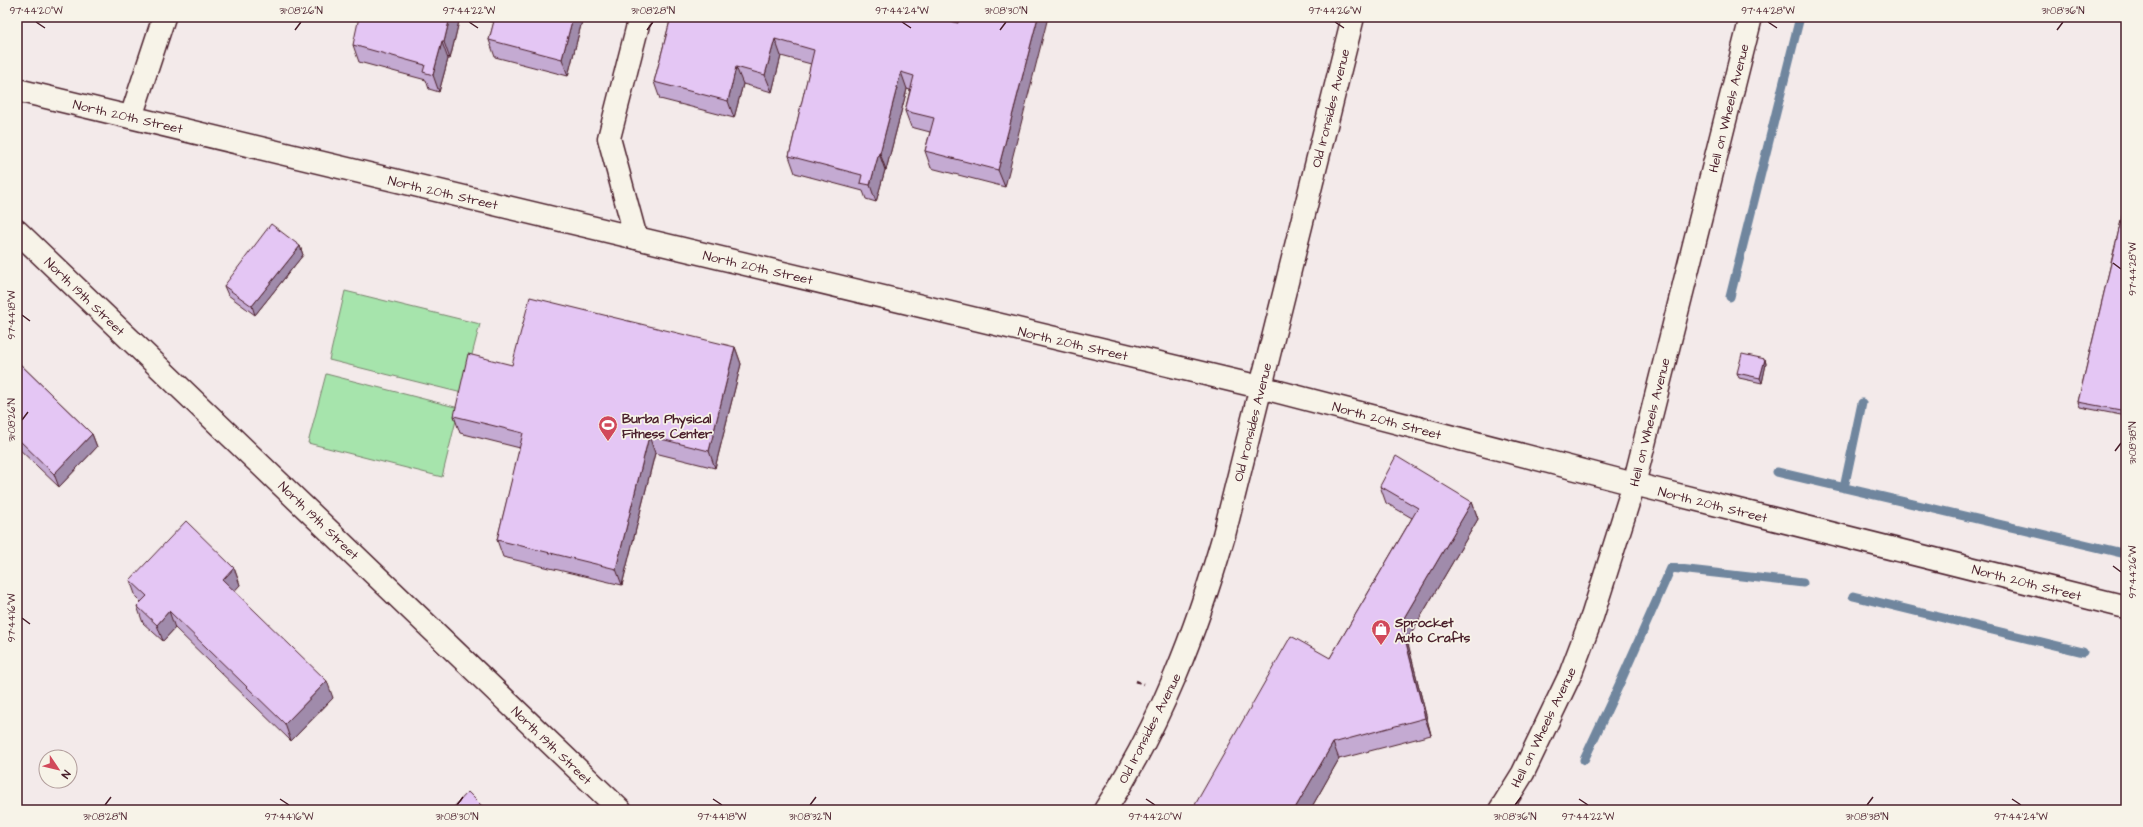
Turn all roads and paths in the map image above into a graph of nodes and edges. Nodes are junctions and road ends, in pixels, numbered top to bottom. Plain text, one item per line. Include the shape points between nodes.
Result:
1 (164, 17) edge
2 (640, 17) edge
3 (1353, 17) edge
4 (1750, 17) edge
5 (17, 90) edge
6 (131, 117) junction
7 (17, 231) edge
8 (636, 238) junction
9 (1260, 387) junction
10 (1634, 484) junction
11 (2126, 607) edge
12 (620, 810) edge
13 (1105, 810) edge
14 (1500, 810) edge

1 - 6 street
2 - 8 street via 609,138
3 - 9 street, Old Ironsides Avenue
4 - 10 street, Hell on Wheels Avenue
5 - 6 street, North 20th Street
6 - 8 street, North 20th Street
7 - 12 street, North 19th Street
8 - 9 street, North 20th Street
9 - 10 street, North 20th Street
9 - 13 street, Old Ironsides Avenue via 1224,535 1189,644 1168,695
10 - 11 street, North 20th Street
10 - 14 street, Hell on Wheels Avenue via 1592,617 1570,675 1522,773

